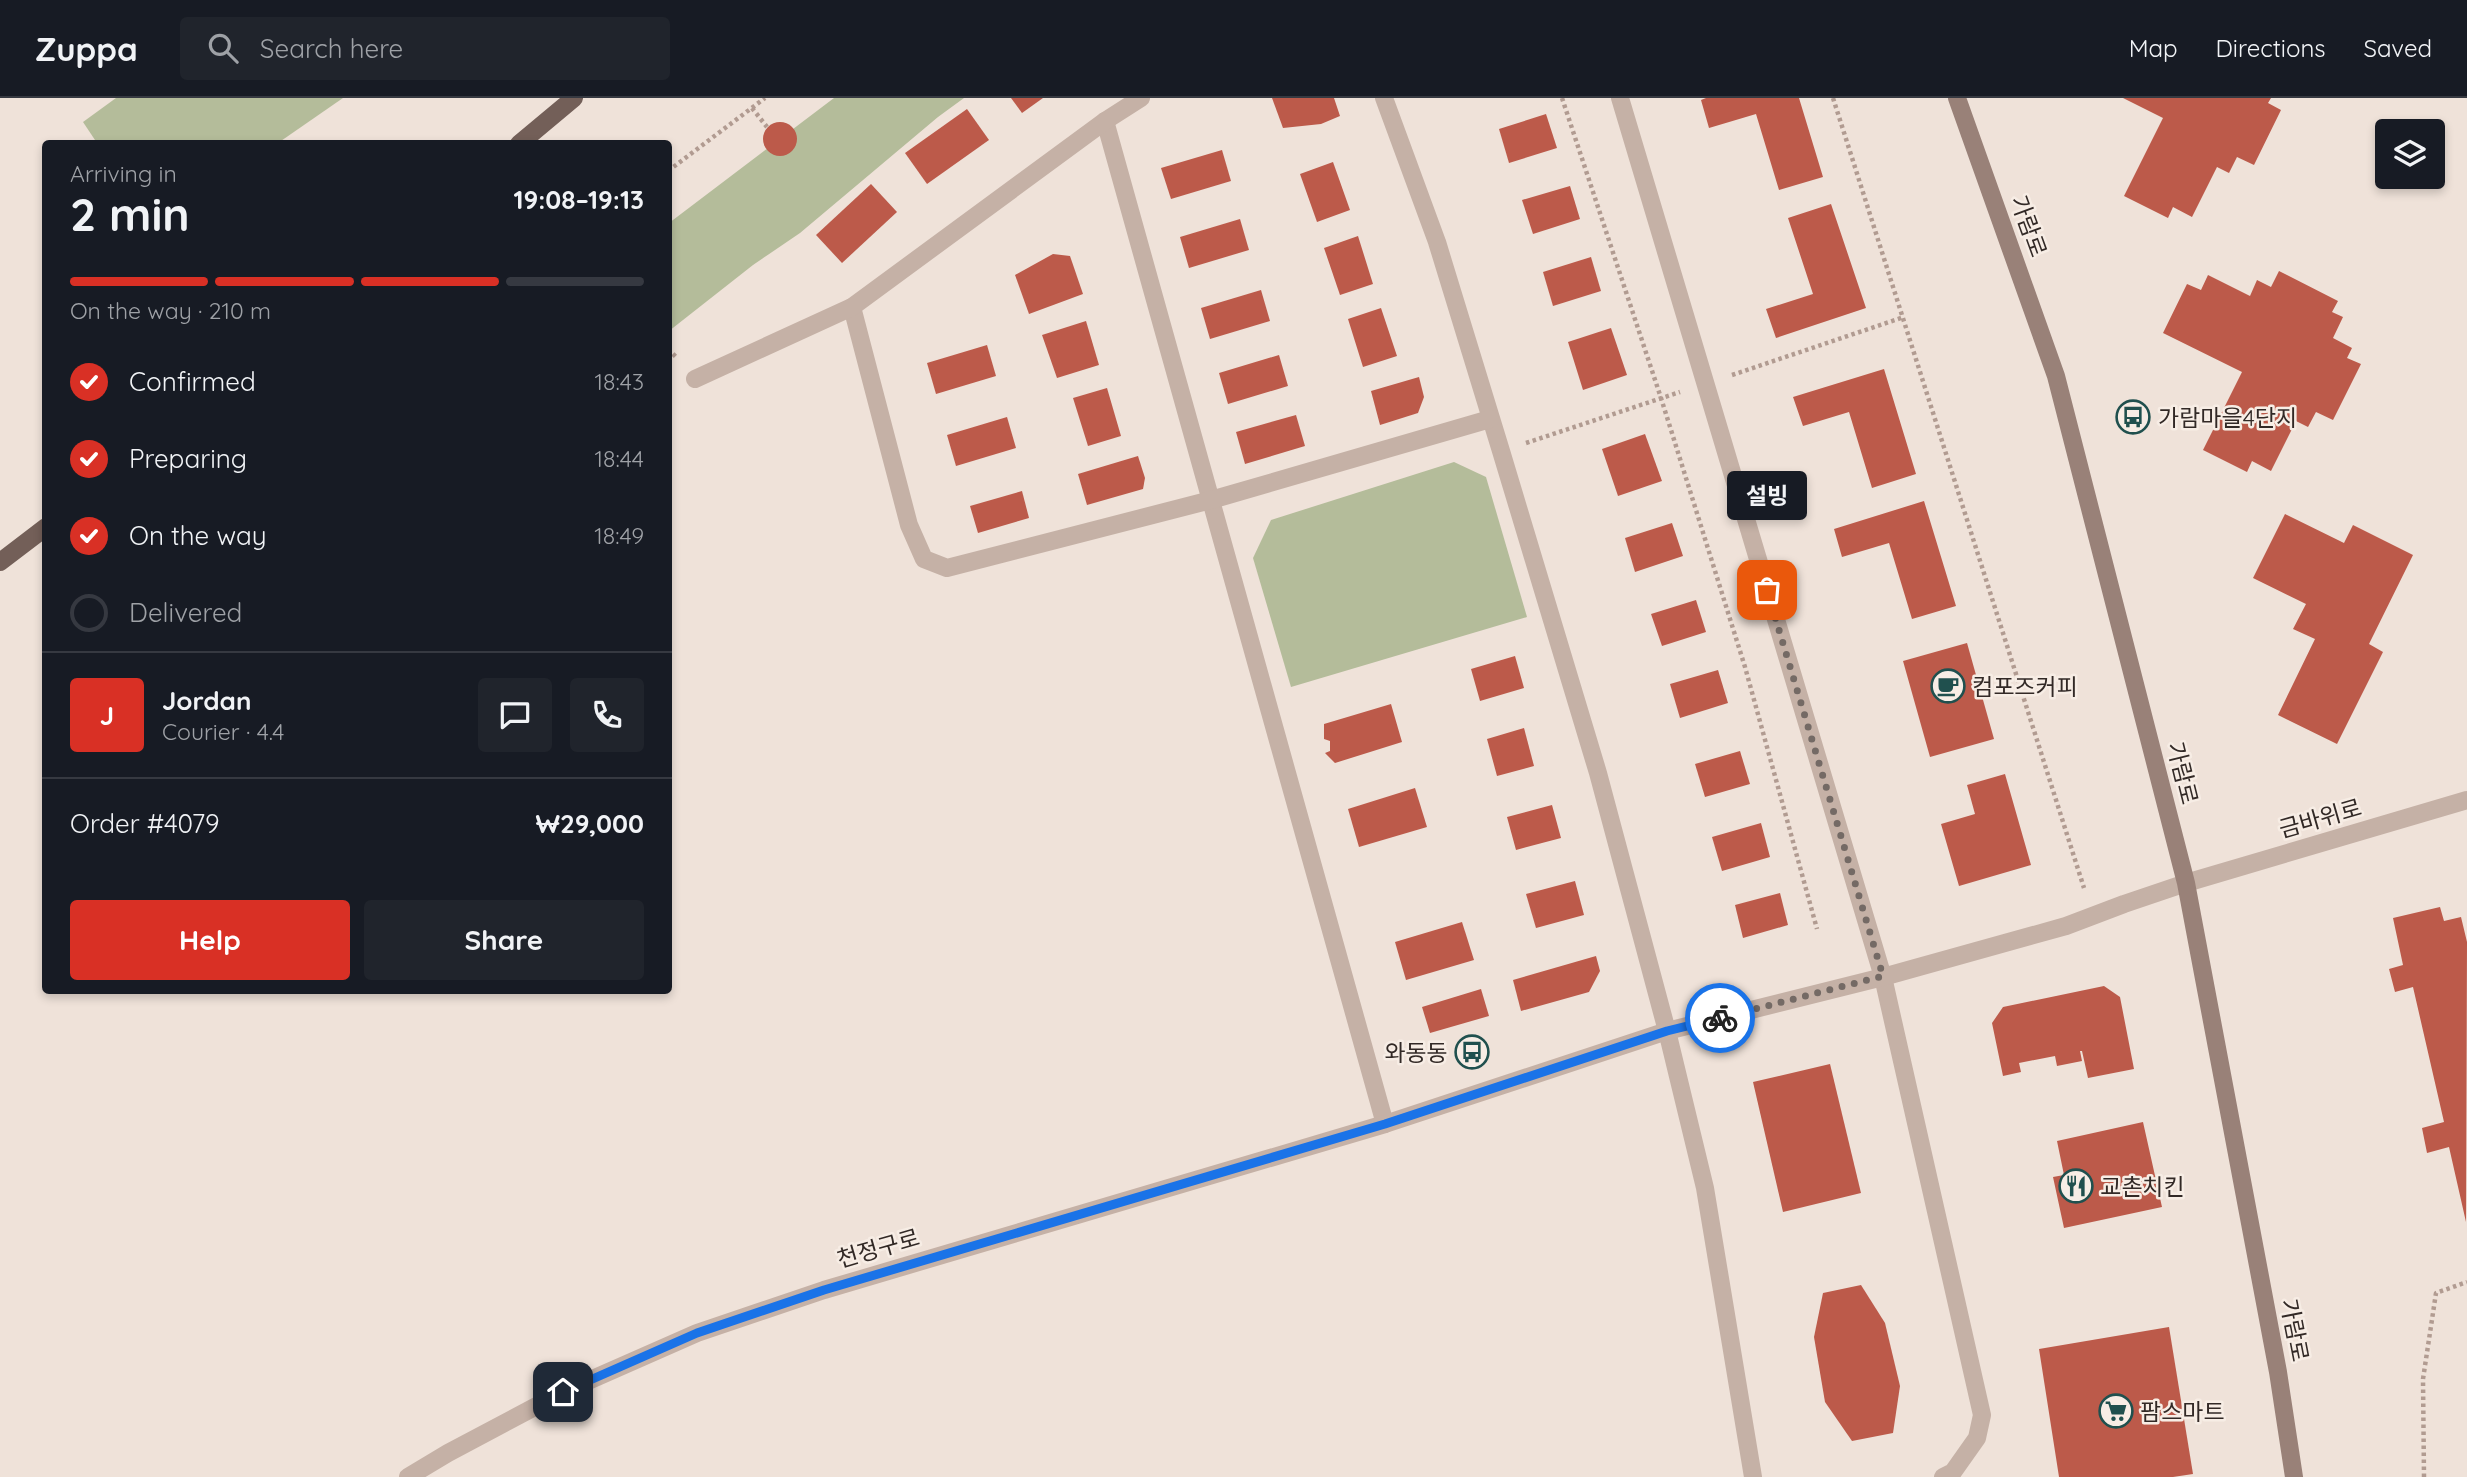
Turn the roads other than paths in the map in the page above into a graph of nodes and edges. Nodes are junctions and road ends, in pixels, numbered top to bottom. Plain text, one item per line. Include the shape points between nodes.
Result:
1 (574, 98) edge
2 (1141, 98) edge
3 (1384, 98) edge
4 (1620, 98) edge
5 (1957, 98) edge
6 (1105, 121) junction
7 (524, 140) edge
8 (852, 307) junction
9 (695, 379) dead end
10 (1490, 419) junction
11 (1211, 500) junction
12 (42, 530) edge
13 (0, 562) edge
14 (2467, 800) edge
15 (2186, 883) junction
16 (1883, 976) junction
17 (1667, 1031) junction
18 (1385, 1124) junction
19 (408, 1477) edge
20 (1754, 1477) edge
21 (1943, 1477) edge
22 (2294, 1477) edge

1 - 7 main road
2 - 6 street
3 - 10 street via 1437,242
4 - 16 street
5 - 15 street, 가람로 via 2056,376
6 - 8 street
6 - 11 street
8 - 9 street
8 - 11 street via 909,525 924,559 947,568
10 - 11 street
10 - 17 street via 1598,773
11 - 18 street
12 - 13 main road
14 - 15 street, 금바위로
15 - 16 street, 금바위로 via 2066,926
15 - 22 street, 가람로
16 - 17 street, 천정구로
16 - 21 street via 1982,1415 1977,1438 1953,1472
17 - 18 street, 천정구로
17 - 20 street via 1705,1188
18 - 19 street, 천정구로 via 824,1290 697,1333 563,1392

